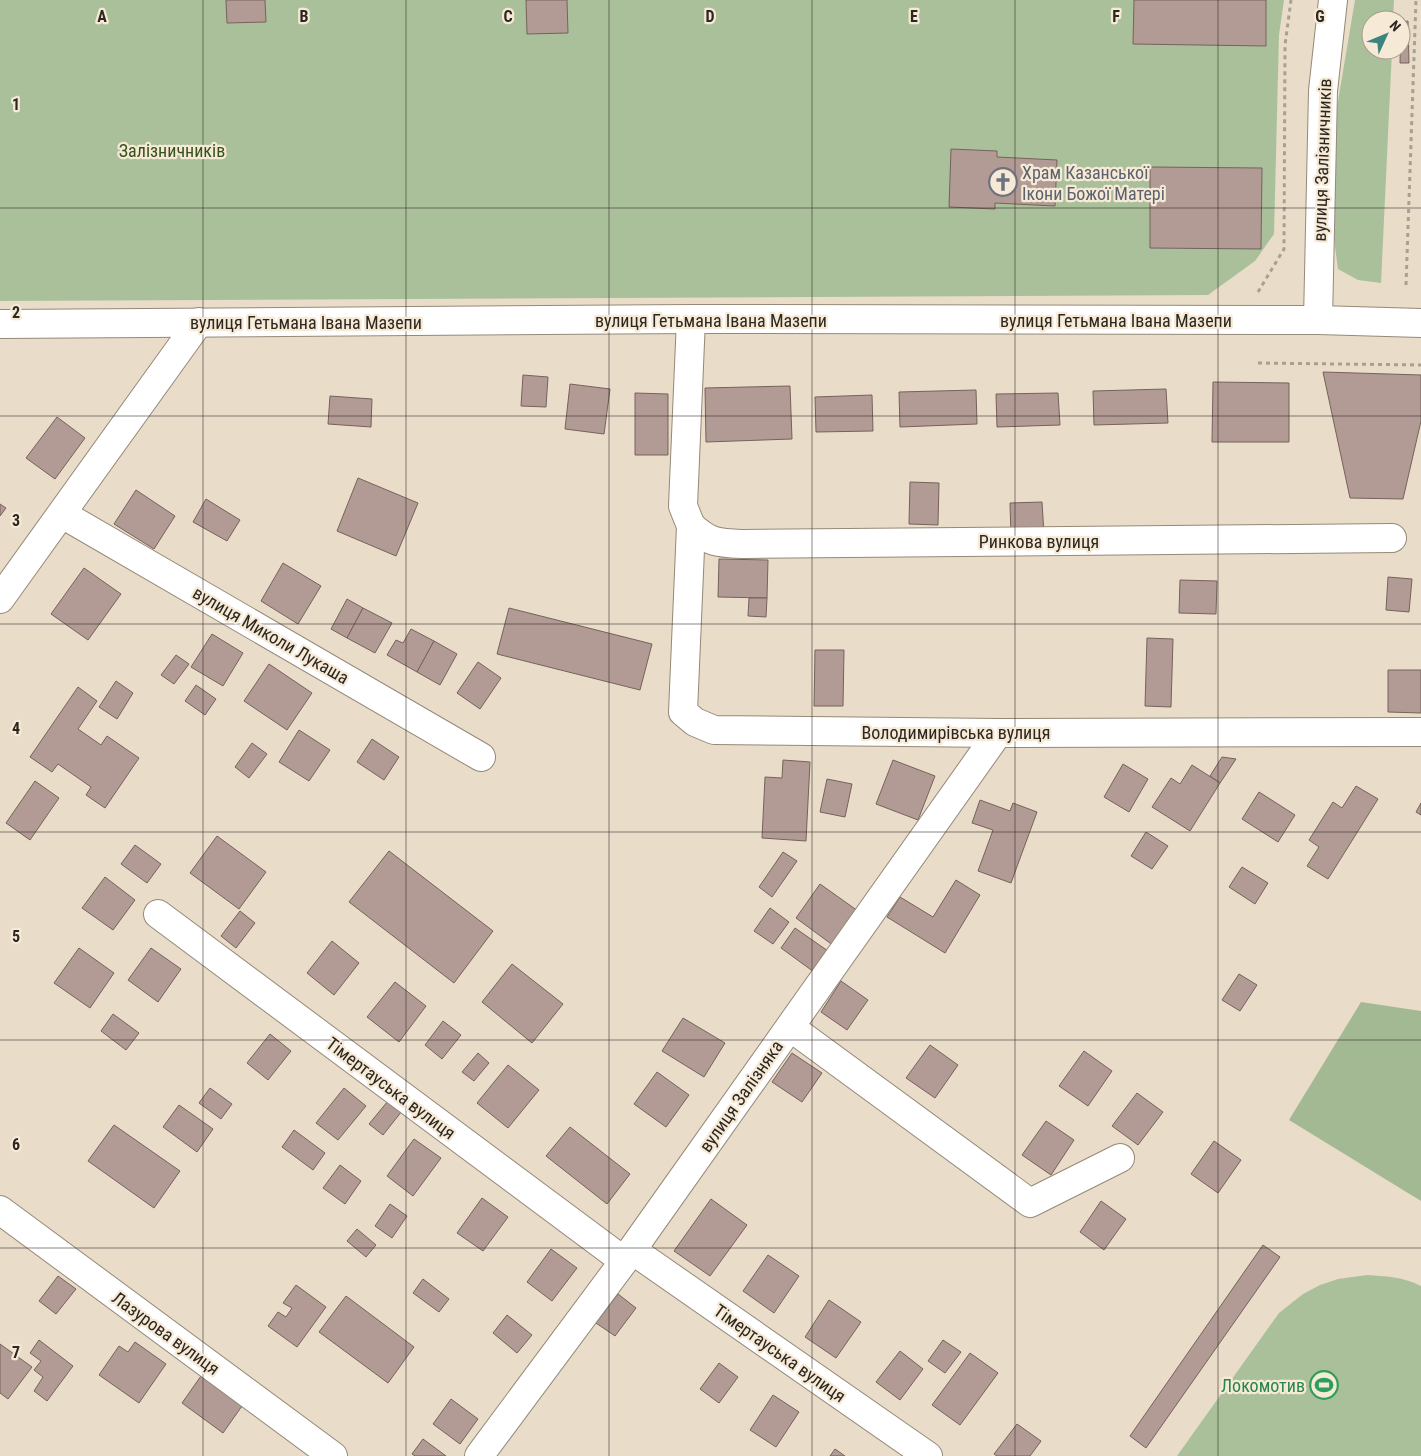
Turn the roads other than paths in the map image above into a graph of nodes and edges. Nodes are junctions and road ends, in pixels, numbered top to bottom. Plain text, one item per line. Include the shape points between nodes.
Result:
1 (1333, 0) edge
2 (691, 319) junction
3 (1318, 320) junction
4 (199, 322) junction
5 (1421, 323) edge
6 (0, 324) edge
7 (62, 514) junction
8 (691, 526) junction
9 (1392, 538) dead end
10 (0, 599) edge
11 (1421, 732) edge
12 (998, 733) junction
13 (481, 757) dead end
14 (158, 914) dead end
15 (790, 1026) junction
16 (1120, 1158) dead end
17 (0, 1210) edge
18 (628, 1255) junction
19 (333, 1456) edge
20 (479, 1456) edge
21 (928, 1456) edge

1 - 3 street, вулиця Залізничників via 1322,92
2 - 3 street, вулиця Гетьмана Івана Мазепи
2 - 4 street, вулиця Гетьмана Івана Мазепи
2 - 8 street via 683,506
3 - 5 street, вулиця Гетьмана Івана Мазепи
4 - 6 street, вулиця Гетьмана Івана Мазепи
4 - 7 street
7 - 10 street
7 - 13 street, вулиця Миколи Лукаша
8 - 9 street, Ринкова вулиця via 705,538 735,544
8 - 12 street, Володимирівська вулиця via 683,712 695,722 714,730
11 - 12 street, Володимирівська вулиця
12 - 15 street, вулиця Залізняка
14 - 18 street, Тімертауська вулиця
15 - 16 street via 1030,1203
15 - 18 street, вулиця Залізняка
17 - 19 street, Лазурова вулиця
18 - 20 street, вулиця Залізняка
18 - 21 street, Тімертауська вулиця

